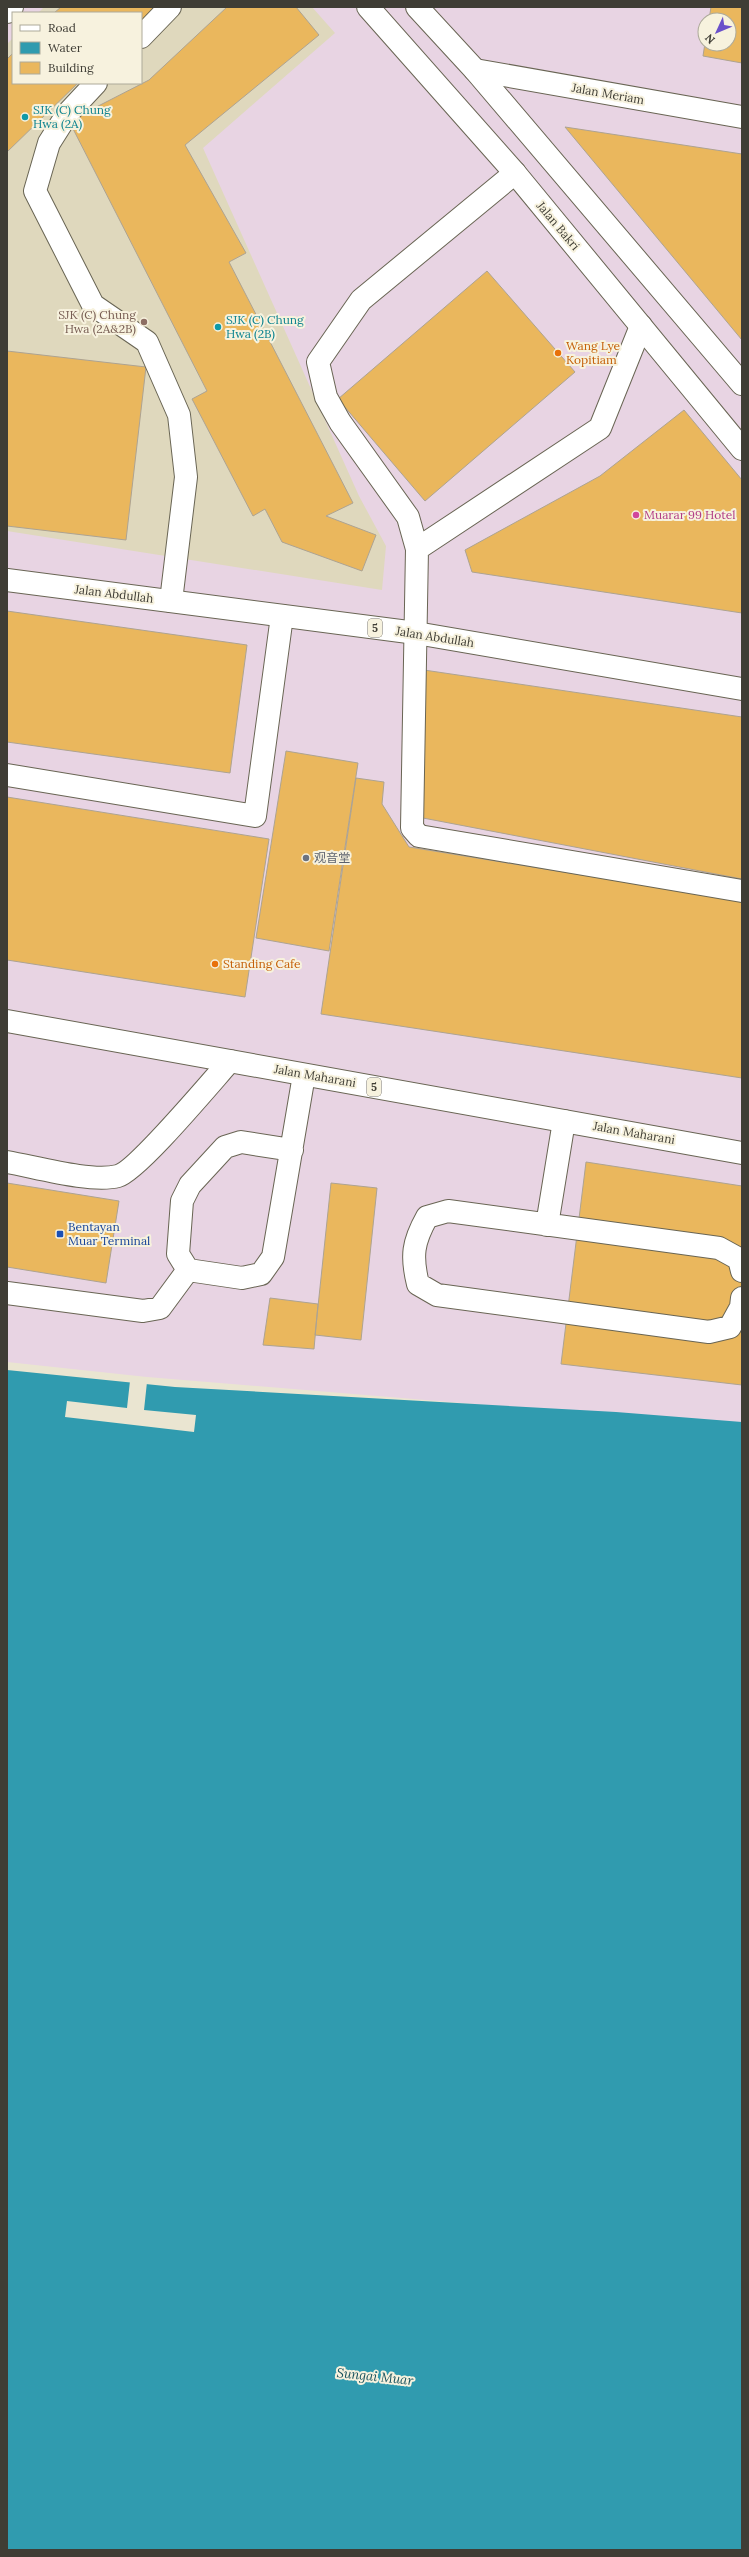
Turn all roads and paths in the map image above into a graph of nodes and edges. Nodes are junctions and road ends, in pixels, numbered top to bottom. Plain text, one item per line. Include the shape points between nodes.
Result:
1 (12, 7) edge
2 (170, 7) edge
3 (368, 7) edge
4 (417, 7) edge
5 (7, 12) edge
6 (142, 36) edge
7 (475, 70) junction
8 (95, 84) edge
9 (742, 117) edge
10 (515, 173) junction
11 (641, 326) junction
12 (742, 384) edge
13 (742, 449) edge
14 (417, 548) junction
15 (7, 580) edge
16 (171, 601) junction
17 (282, 616) junction
18 (416, 633) junction
19 (742, 689) edge
20 (7, 775) edge
21 (742, 891) edge
22 (7, 1021) edge
23 (230, 1061) junction
24 (304, 1074) junction
25 (564, 1121) junction
26 (292, 1150) junction
27 (742, 1153) edge
28 (7, 1162) edge
29 (547, 1225) junction
30 (188, 1270) junction
31 (742, 1271) edge
32 (7, 1293) edge
33 (742, 1298) edge

1 - 5 main road
2 - 6 main road
3 - 10 main road, Jalan Bakri
4 - 7 main road
7 - 9 main road, Jalan Meriam
7 - 12 main road
8 - 16 main road via 68,113 49,143 35,191 93,305 147,342 179,415 186,477
10 - 11 main road, Jalan Bakri
10 - 14 main road via 361,300 318,362 326,397 340,422 408,517
11 - 13 main road, Jalan Bakri
11 - 14 main road via 600,428
14 - 18 main road
15 - 16 main road, Jalan Abdullah / 5
16 - 17 main road, Jalan Abdullah / 5
17 - 18 main road, Jalan Abdullah / 5
17 - 20 main road via 255,816
18 - 19 main road, Jalan Abdullah / 5
18 - 21 main road via 412,828 419,836
22 - 23 main road, Jalan Maharani / 5
23 - 24 main road, Jalan Maharani / 5
23 - 28 main road via 142,1158 119,1176 96,1177
24 - 25 main road, Jalan Maharani / 5
24 - 26 main road
25 - 27 main road, Jalan Maharani / 5
25 - 29 main road
26 - 30 main road via 273,1257 261,1274 242,1278
26 - 30 main road via 241,1142 225,1147 190,1185 182,1201 178,1254
29 - 31 main road via 719,1248 739,1259
29 - 33 main road via 448,1211 427,1217 416,1236 412,1263 418,1284 437,1295 709,1332 730,1326 741,1307
30 - 32 main road via 160,1308 143,1311

